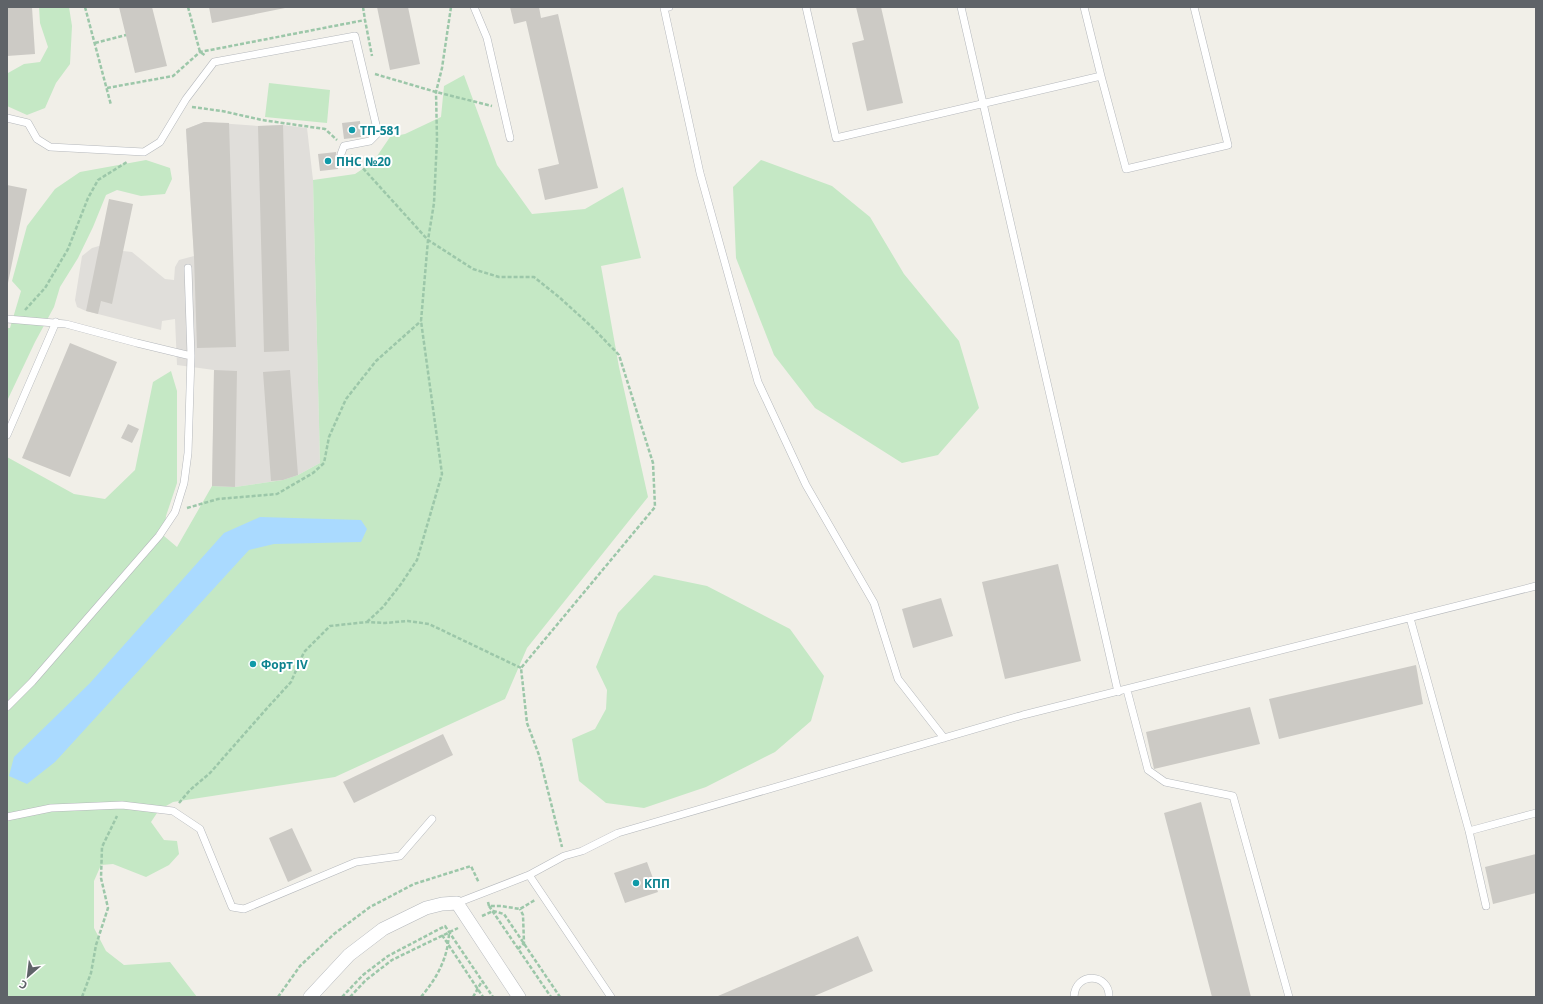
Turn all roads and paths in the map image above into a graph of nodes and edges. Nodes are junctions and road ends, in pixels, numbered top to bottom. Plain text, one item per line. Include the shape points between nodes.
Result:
1 (85, 7) edge
2 (188, 7) edge
3 (363, 7) edge
4 (451, 7) edge
5 (474, 7) edge
6 (669, 7) edge
7 (806, 7) edge
8 (962, 7) edge
9 (1084, 7) edge
10 (1194, 7) edge
11 (365, 20) dead end
12 (126, 35) dead end
13 (95, 43) junction
14 (214, 62) junction
15 (363, 70) junction
16 (1101, 76) junction
17 (436, 92) junction
18 (983, 103) junction
19 (111, 105) dead end
20 (182, 106) junction
21 (503, 110) junction
22 (7, 118) edge
23 (510, 138) dead end
24 (344, 146) junction
25 (144, 152) junction
26 (341, 154) dead end
27 (428, 240) junction
28 (188, 268) dead end
29 (7, 319) edge
30 (16, 320) junction
31 (421, 321) junction
32 (56, 322) junction
33 (190, 356) junction
34 (7, 435) edge
35 (175, 512) junction
36 (1536, 586) edge
37 (1410, 618) junction
38 (367, 622) junction
39 (521, 668) junction
40 (1127, 690) junction
41 (1118, 692) junction
42 (7, 707) edge
43 (944, 738) junction
44 (122, 805) junction
45 (173, 811) junction
46 (1536, 813) edge
47 (7, 817) edge
48 (432, 819) dead end
49 (1469, 831) junction
50 (564, 856) junction
51 (529, 876) junction
52 (457, 903) junction
53 (489, 906) dead end
54 (1486, 906) dead end
55 (520, 909) dead end
56 (493, 911) junction
57 (449, 932) junction
58 (442, 935) junction
59 (524, 943) junction
60 (449, 946) junction
61 (518, 949) junction
62 (482, 981) junction
63 (478, 989) junction
64 (82, 997) edge
65 (310, 997) edge
66 (342, 997) edge
67 (350, 997) edge
68 (421, 997) edge
69 (473, 997) edge
70 (483, 997) edge
71 (493, 997) edge
72 (519, 997) edge
73 (551, 997) edge
74 (560, 997) edge
75 (611, 997) edge
76 (1074, 997) edge
77 (1109, 997) edge
78 (1289, 997) edge

1 - 13 path
2 - 14 path via 200,52
3 - 11 path
4 - 17 path
5 - 21 lane via 486,38
6 - 43 lane via 664,8 700,172 758,382 806,485 874,603 898,679
7 - 18 lane via 836,138
8 - 18 lane
9 - 16 lane
10 - 16 lane via 1228,145 1126,169
12 - 13 path
13 - 19 path
14 - 15 lane via 355,36
14 - 20 lane
15 - 17 path
15 - 24 lane via 378,133 370,141
16 - 18 lane
17 - 21 path
17 - 27 path via 438,139 434,203
18 - 41 lane
20 - 24 path via 325,130
20 - 25 lane via 160,142
21 - 23 lane
22 - 25 lane via 28,123 37,139 50,147
24 - 26 lane
24 - 27 path via 359,166
25 - 30 path via 98,180 88,198 68,250 44,288
27 - 31 path
27 - 39 path via 472,269 498,277 534,277 592,327 619,355 653,463 655,507
28 - 33 lane
29 - 30 lane
30 - 32 lane
31 - 35 path via 376,360 346,399 329,437 324,463 313,473 276,494 218,499
31 - 38 path via 442,474 416,560 392,596
32 - 33 lane
32 - 34 lane
33 - 35 lane via 188,453 184,483
35 - 42 lane via 159,536 32,682
36 - 37 lane
37 - 40 lane
37 - 49 lane
38 - 39 path via 408,621 430,624
38 - 45 path via 330,626 304,652 292,682 210,774 190,790
39 - 50 path via 527,723 539,755
40 - 41 lane
40 - 78 lane via 1148,770 1165,782 1233,796
41 - 43 lane via 1023,715
43 - 50 lane via 618,833 582,851
44 - 45 lane
44 - 47 lane via 51,808
44 - 64 path via 102,847 101,878 108,908
45 - 48 lane via 200,828 232,907 244,909 356,862 400,856
46 - 49 lane
49 - 54 lane
50 - 51 lane
51 - 52 lane
51 - 75 lane
52 - 65 street via 426,908 383,929 349,955
52 - 72 street
53 - 56 path
55 - 59 path via 523,916
56 - 59 path via 504,914
56 - 61 path
57 - 58 path
57 - 60 path
57 - 62 path
57 - 66 path via 445,926 388,956 363,975
58 - 60 path
58 - 67 path via 392,960 366,980
59 - 61 path
59 - 74 path
60 - 63 path
60 - 68 path via 438,974
61 - 73 path
62 - 63 path
62 - 71 path
63 - 69 path
63 - 70 path
76 - 77 lane via 1081,982 1093,978 1104,983 1108,988

